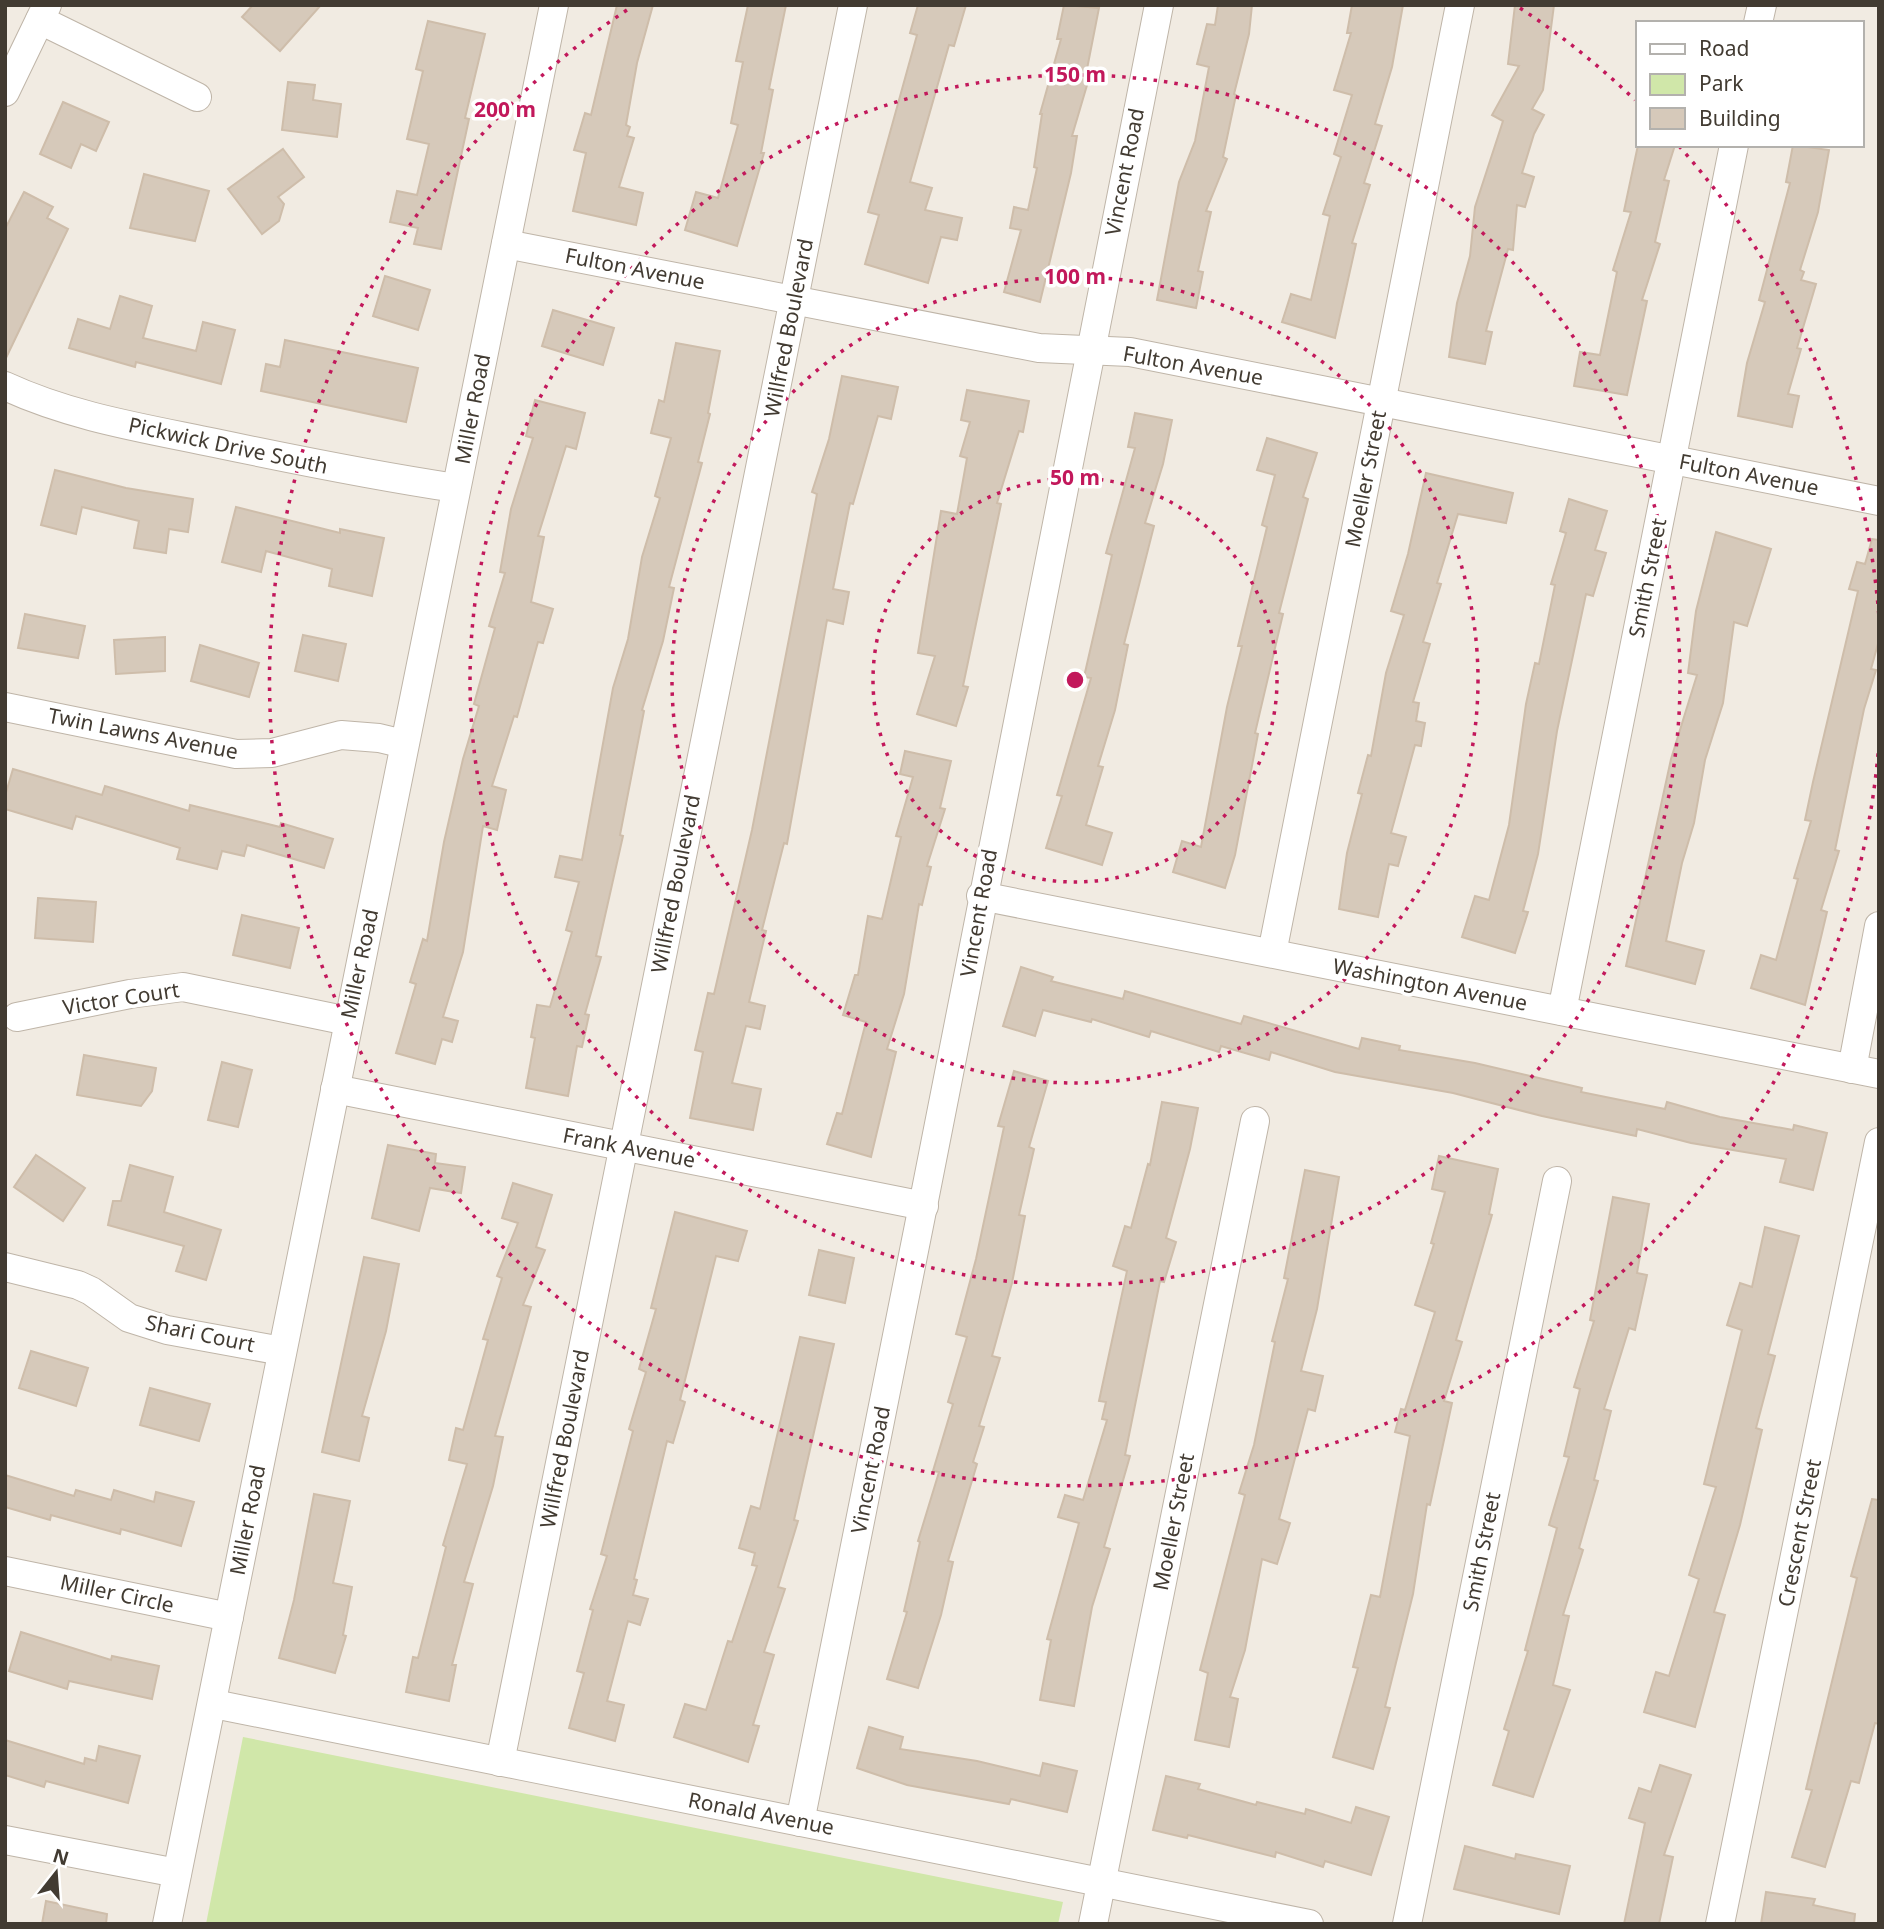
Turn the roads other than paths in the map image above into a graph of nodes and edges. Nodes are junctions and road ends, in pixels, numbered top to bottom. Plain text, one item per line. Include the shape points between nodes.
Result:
1 (554, 5) edge
2 (853, 5) edge
3 (1159, 5) edge
4 (1461, 5) edge
5 (43, 13) edge
6 (5, 92) edge
7 (197, 97) dead end
8 (1734, 147) edge
9 (506, 244) junction
10 (794, 300) junction
11 (1090, 351) junction
12 (5, 386) edge
13 (1382, 402) junction
14 (1671, 460) junction
15 (456, 488) junction
16 (1879, 501) edge
17 (5, 707) edge
18 (404, 744) junction
19 (981, 895) junction
20 (1879, 926) edge
21 (1272, 953) junction
22 (1562, 1011) junction
23 (17, 1017) dead end
24 (348, 1021) junction
25 (1865, 1072) edge
26 (335, 1089) junction
27 (1255, 1121) dead end
28 (1879, 1143) edge
29 (623, 1147) junction
30 (1557, 1181) dead end
31 (924, 1206) junction
32 (5, 1267) edge
33 (282, 1351) junction
34 (5, 1571) edge
35 (229, 1617) junction
36 (214, 1704) junction
37 (500, 1762) junction
38 (800, 1822) junction
39 (5, 1840) edge
40 (177, 1873) junction
41 (1102, 1882) junction
42 (167, 1924) edge
43 (1093, 1924) edge
44 (1308, 1924) edge
45 (1407, 1924) edge
46 (1720, 1924) edge

1 - 9 street, Miller Road
2 - 10 street, Willfred Boulevard
3 - 11 street, Vincent Road
4 - 13 street, Moeller Street
5 - 6 street
5 - 7 street
8 - 14 street, Smith Street
9 - 10 street, Fulton Avenue
9 - 15 street, Miller Road
10 - 11 street, Fulton Avenue via 1039,348
10 - 29 street, Willfred Boulevard
11 - 13 street, Fulton Avenue via 1130,352
11 - 19 street, Vincent Road
12 - 15 street, Pickwick Drive South via 93,418 369,475
13 - 14 street, Fulton Avenue
13 - 21 street, Moeller Street
14 - 16 street, Fulton Avenue
14 - 22 street, Smith Street
15 - 18 street, Miller Road
17 - 18 street, Twin Lawns Avenue via 236,754 272,753 341,735
18 - 24 street, Miller Road
19 - 21 street, Washington Avenue
19 - 31 street, Vincent Road
20 - 25 street
21 - 22 street, Washington Avenue
22 - 25 street, Washington Avenue
23 - 24 street, Victor Court via 183,987
24 - 26 street, Miller Road
26 - 29 street, Frank Avenue
26 - 33 street, Miller Road
27 - 41 street, Moeller Street
28 - 46 street, Crescent Street
29 - 31 street, Frank Avenue
29 - 37 street, Willfred Boulevard
30 - 45 street, Smith Street
31 - 38 street, Vincent Road
32 - 33 street, Shari Court via 78,1285 129,1318 167,1330
33 - 35 street, Miller Road
34 - 35 street, Miller Circle
35 - 36 street, Miller Road
36 - 37 street, Ronald Avenue
36 - 40 street, Miller Road
37 - 38 street, Ronald Avenue
38 - 41 street, Ronald Avenue
39 - 40 street
40 - 42 street, Miller Road
41 - 43 street, Moeller Street
41 - 44 street, Ronald Avenue

